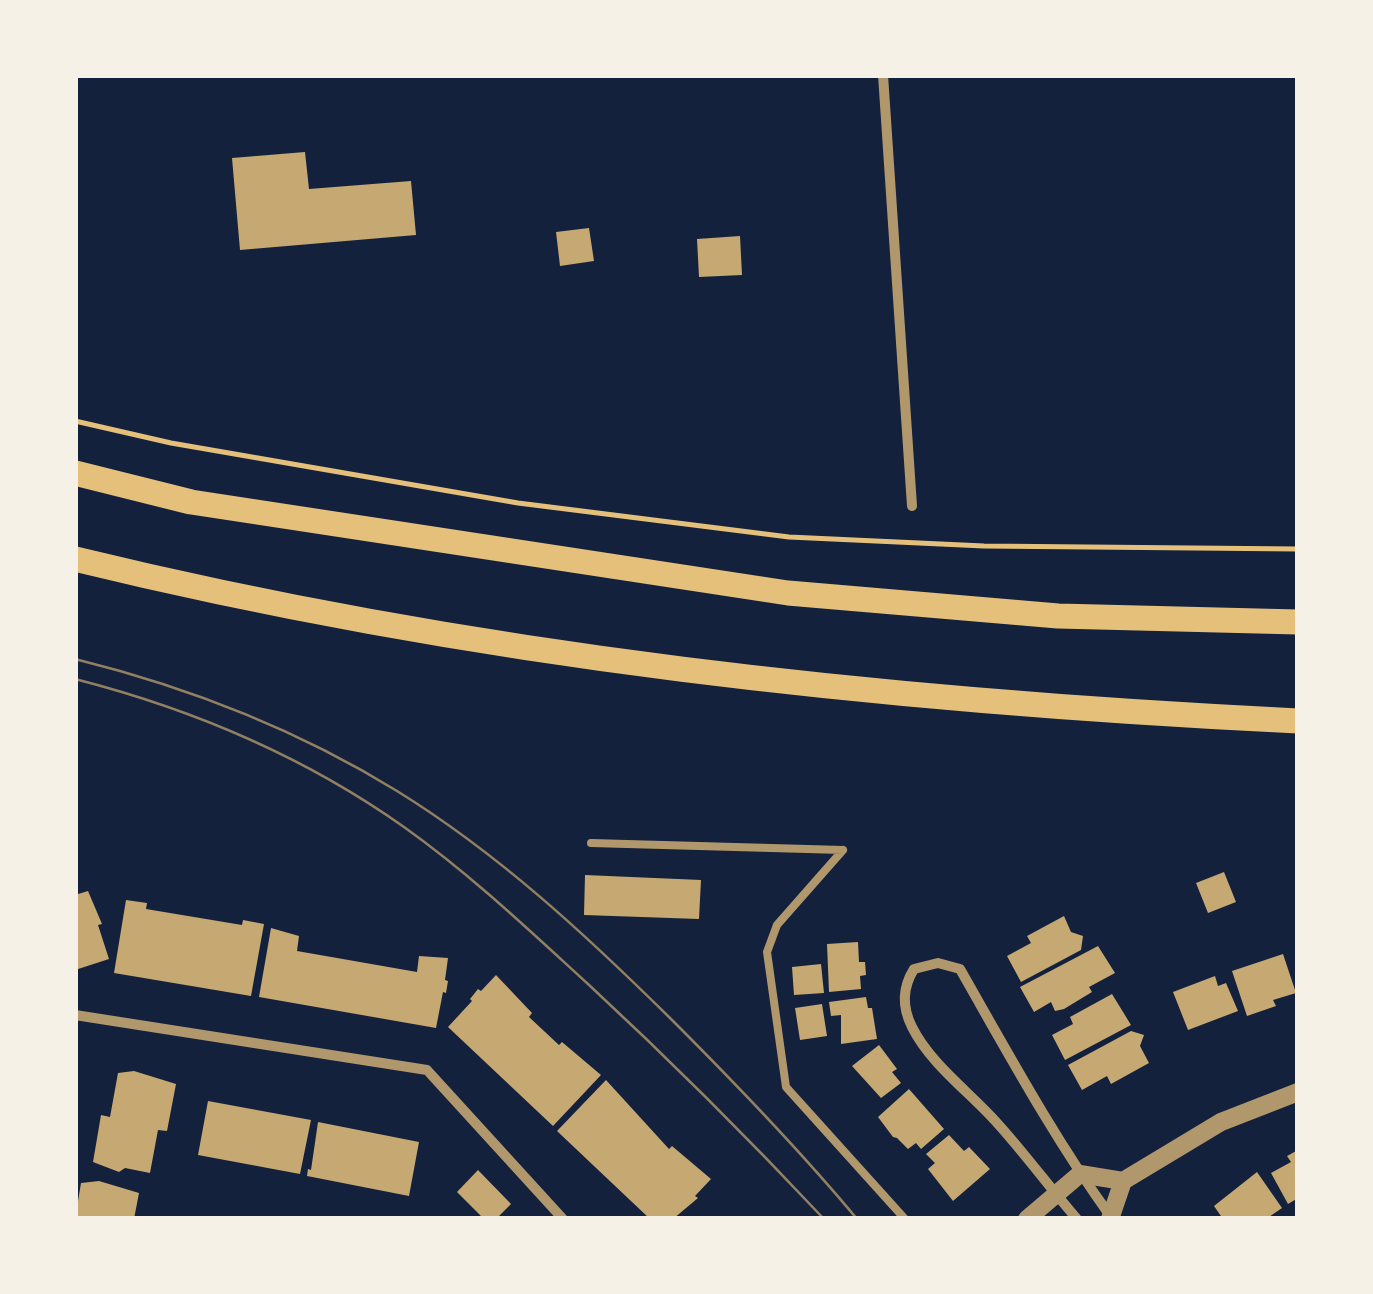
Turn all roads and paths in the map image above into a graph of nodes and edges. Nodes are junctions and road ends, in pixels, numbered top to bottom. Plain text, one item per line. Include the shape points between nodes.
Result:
1 (883, 75) edge
2 (75, 422) edge
3 (75, 473) edge
4 (912, 506) dead end
5 (1298, 549) edge
6 (75, 559) edge
7 (1298, 622) edge
8 (1298, 721) edge
9 (592, 843) dead end
10 (75, 1016) edge
11 (1298, 1092) edge
12 (1080, 1174) junction
13 (1124, 1181) junction
14 (1056, 1194) junction
15 (1111, 1218) edge
16 (563, 1219) edge
17 (904, 1219) edge
18 (1027, 1219) edge
19 (1077, 1219) edge

1 - 4 street
2 - 5 path via 518,503 789,537
3 - 7 main road via 191,502 788,593 1058,616
6 - 8 main road via 212,593 691,672 954,700
9 - 17 lane via 843,850 776,926 768,952 786,1087
10 - 16 street via 426,1070
11 - 13 street via 1221,1122
12 - 13 street
12 - 14 street
12 - 14 street via 960,969 938,963 914,969 905,984 905,1005 922,1044
12 - 15 street
13 - 15 street
14 - 18 street
14 - 19 street

